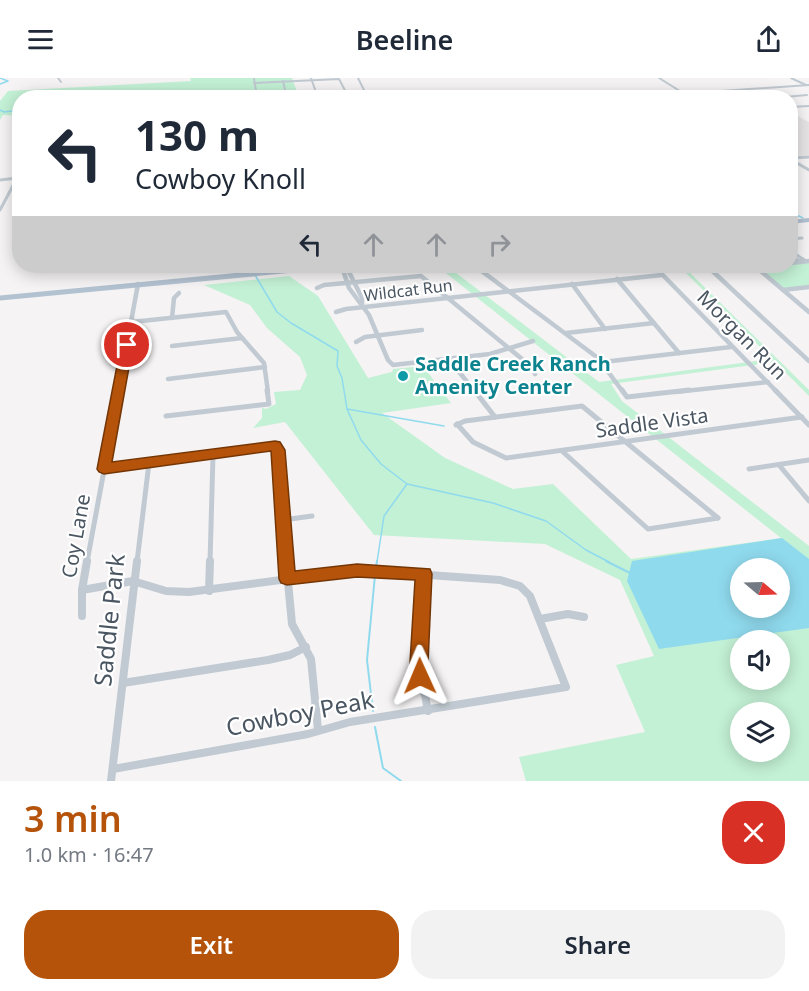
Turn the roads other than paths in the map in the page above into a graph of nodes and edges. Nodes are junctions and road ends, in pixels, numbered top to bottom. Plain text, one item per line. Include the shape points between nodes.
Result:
1 (58, 78) edge
2 (254, 78) edge
3 (659, 78) edge
4 (791, 78) edge
5 (311, 79) edge
6 (283, 81) junction
7 (61, 82) dead end
8 (254, 83) junction
9 (789, 86) junction
10 (808, 86) edge
11 (255, 90) edge
12 (285, 90) edge
13 (345, 90) edge
14 (678, 90) edge
15 (734, 90) edge
16 (797, 90) edge
17 (12, 187) edge
18 (0, 210) edge
19 (798, 238) edge
20 (802, 238) dead end
21 (807, 261) edge
22 (800, 262) edge
23 (259, 273) edge
24 (344, 273) edge
25 (350, 273) edge
26 (484, 273) edge
27 (715, 273) edge
28 (763, 273) edge
29 (662, 275) joint
30 (421, 276) joint
31 (617, 279) junction
32 (354, 282) junction
33 (346, 283) junction
34 (138, 284) junction
35 (572, 284) junction
36 (809, 287) edge
37 (317, 288) dead end
38 (783, 290) junction
39 (508, 291) junction
40 (179, 293) dead end
41 (447, 297) junction
42 (0, 298) edge
43 (363, 305) junction
44 (336, 312) dead end
45 (809, 312) edge
46 (172, 318) junction
47 (132, 322) junction
48 (654, 323) junction
49 (605, 329) junction
50 (422, 330) dead end
51 (566, 333) junction
52 (378, 335) junction
53 (242, 338) junction
54 (533, 341) dead end
55 (356, 342) dead end
56 (172, 346) dead end
57 (731, 347) junction
58 (511, 350) junction
59 (680, 353) junction
60 (449, 359) junction
61 (809, 361) edge
62 (603, 362) junction
63 (265, 367) junction
64 (535, 374) dead end
65 (168, 380) dead end
66 (768, 382) junction
67 (166, 416) dead end
68 (495, 417) junction
69 (802, 417) junction
70 (809, 425) edge
71 (625, 442) junction
72 (562, 451) junction
73 (213, 455) junction
74 (809, 460) edge
75 (149, 462) junction
76 (779, 465) junction
77 (104, 469) junction
78 (749, 470) dead end
79 (809, 501) edge
80 (312, 516) dead end
81 (718, 518) joint
82 (284, 520) junction
83 (648, 529) joint
84 (386, 572) joint
85 (424, 574) junction
86 (287, 579) junction
87 (133, 582) junction
88 (82, 590) junction
89 (209, 591) junction
90 (82, 616) dead end
91 (584, 617) dead end
92 (540, 619) junction
93 (306, 647) junction
94 (123, 683) junction
95 (428, 711) junction
96 (318, 730) junction
97 (113, 769) junction
98 (111, 781) edge

1 - 7 street
2 - 8 street
3 - 14 street
4 - 10 street
5 - 6 street
5 - 13 street via 340,79
6 - 8 street
6 - 12 street
8 - 11 street
9 - 10 street
9 - 15 street
9 - 16 street
17 - 18 street
19 - 20 street
21 - 22 street
23 - 34 main road
24 - 33 street
25 - 32 street
26 - 39 street
27 - 61 street
28 - 38 street
29 - 31 street, Wildcat Run
29 - 57 street, Morgan Run
30 - 32 street
30 - 41 street
31 - 35 street, Wildcat Run
31 - 48 street
32 - 33 street
32 - 43 street
33 - 37 street
33 - 43 street
34 - 42 main road
34 - 47 street, Coy Lane
35 - 39 street, Wildcat Run
35 - 49 street
36 - 38 street
38 - 45 street
39 - 41 street, Wildcat Run
39 - 51 street
40 - 46 street via 174,298
41 - 43 street, Wildcat Run
41 - 58 street
43 - 44 street, Wildcat Run
43 - 52 street
46 - 47 street
46 - 53 street via 226,312
47 - 77 street, Coy Lane
48 - 49 street
48 - 59 street
49 - 51 street
50 - 52 street
51 - 62 street
52 - 55 street
52 - 60 street via 393,365
53 - 56 street
53 - 63 street
54 - 58 street
57 - 59 street
57 - 66 street, Morgan Run
58 - 60 street
58 - 64 street
59 - 62 street
60 - 68 street
62 - 66 street via 627,397
63 - 65 street
63 - 67 street via 269,404
66 - 69 street, Morgan Run
68 - 71 street via 582,406
68 - 72 street, Saddle Vista via 456,425 473,442 506,458
69 - 70 street, Morgan Run
69 - 71 street, Saddle Vista
71 - 72 street, Saddle Vista
71 - 81 street
72 - 83 street
73 - 75 street
73 - 82 street via 275,446
73 - 89 street
74 - 76 street
75 - 77 street
75 - 87 street, Saddle Park
76 - 78 street
76 - 79 street
77 - 88 street, Coy Lane
80 - 82 street
81 - 83 street
82 - 86 street
84 - 85 street
84 - 86 street via 357,570
85 - 92 street via 513,583 526,591
85 - 95 street via 419,663
86 - 89 street
86 - 93 street via 290,619
87 - 88 street
87 - 89 street via 166,591
87 - 94 street, Saddle Park
88 - 90 street, Coy Lane
91 - 92 street via 568,614
92 - 95 street, Cowboy Peak via 566,687
93 - 94 street via 268,660
93 - 96 street via 311,659
94 - 97 street, Saddle Park
95 - 96 street, Cowboy Peak
96 - 97 street, Cowboy Peak
97 - 98 street, Saddle Park

